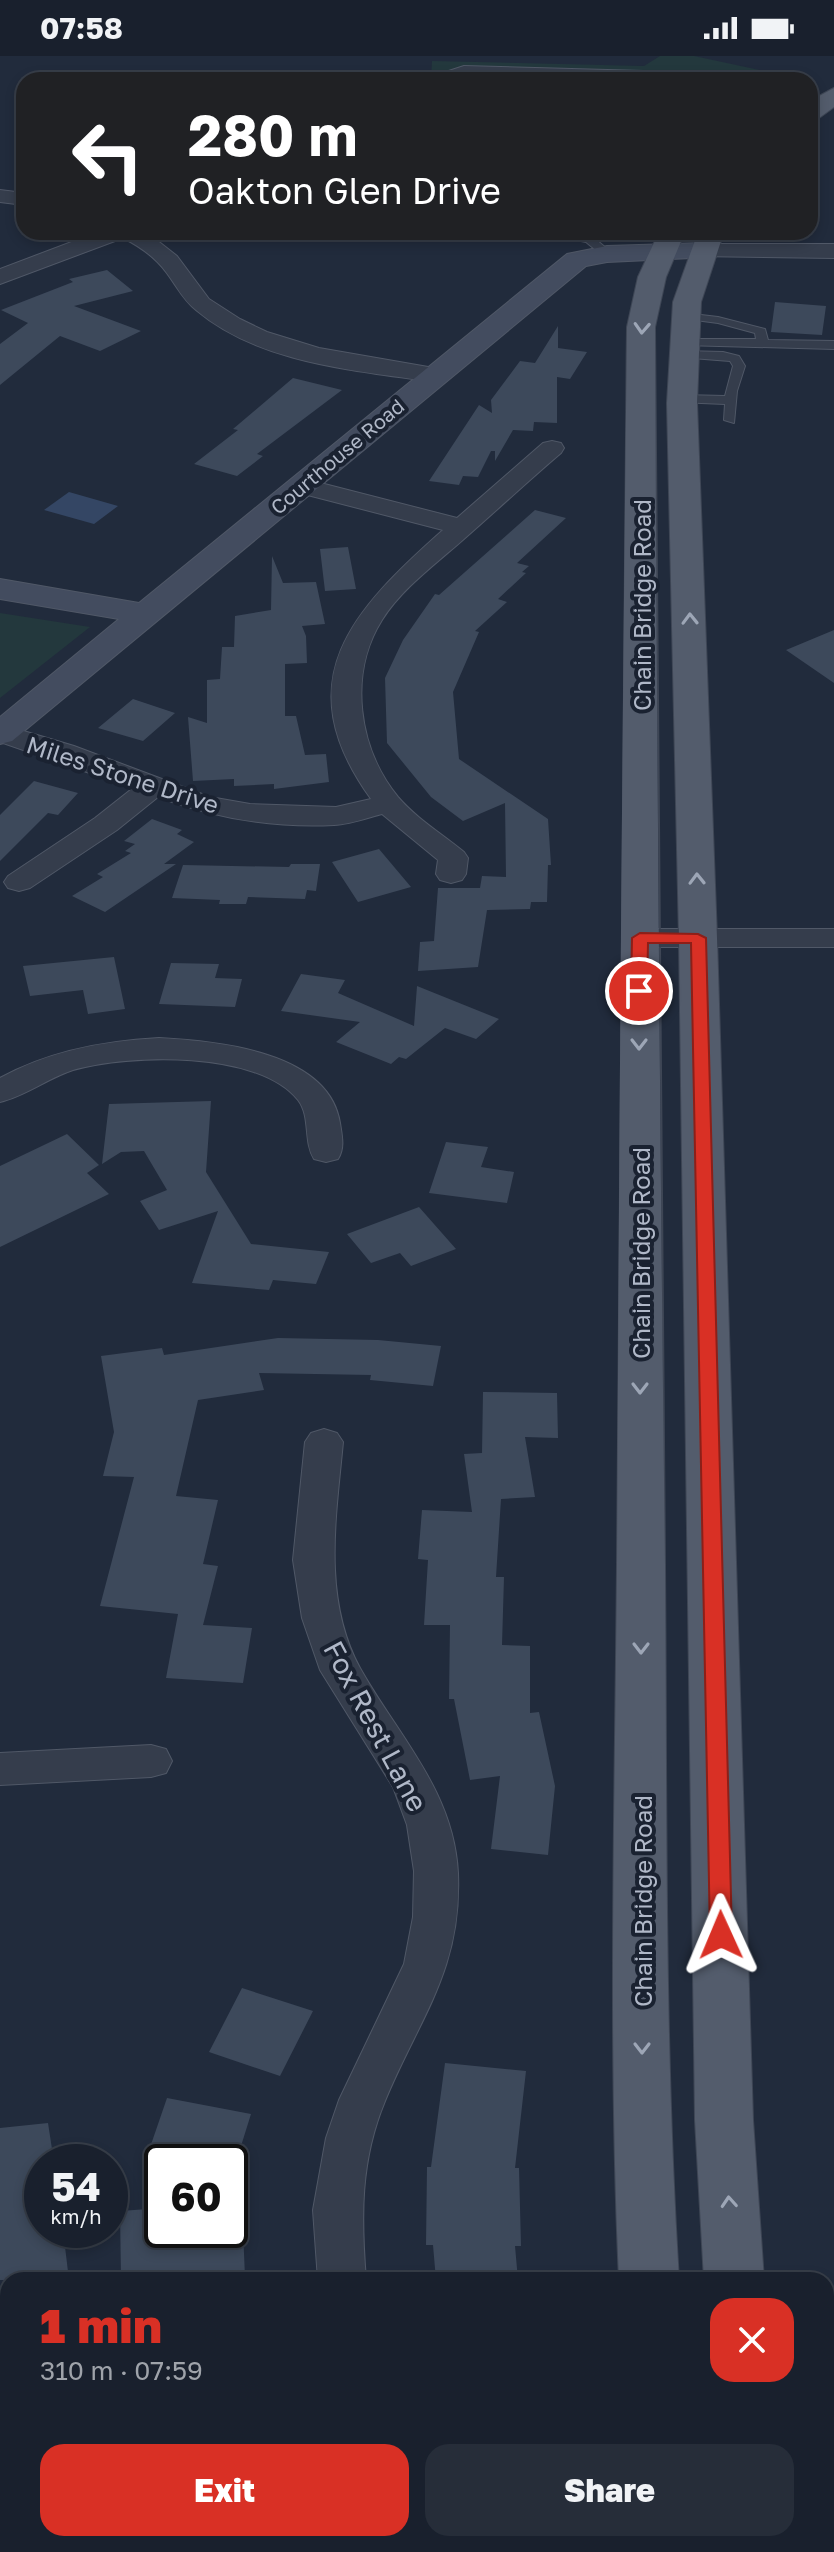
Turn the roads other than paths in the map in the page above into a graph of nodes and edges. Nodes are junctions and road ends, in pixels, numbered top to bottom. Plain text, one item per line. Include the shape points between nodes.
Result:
1 (454, 72) edge
2 (527, 72) edge
3 (97, 240) edge
4 (139, 240) edge
5 (590, 240) edge
6 (686, 242) edge
7 (834, 251) edge
8 (607, 254) junction
9 (0, 277) edge
10 (684, 337) junction
11 (762, 343) junction
12 (834, 345) edge
13 (434, 375) junction
14 (682, 399) junction
15 (730, 400) junction
16 (730, 420) dead end
17 (552, 448) dead end
18 (301, 486) junction
19 (462, 527) junction
20 (0, 589) edge
21 (146, 614) junction
22 (0, 734) edge
23 (152, 787) junction
24 (389, 804) junction
25 (451, 874) dead end
26 (19, 882) dead end
27 (640, 938) junction
28 (698, 938) junction
29 (834, 938) edge
30 (0, 1092) edge
31 (326, 1151) dead end
32 (324, 1442) dead end
33 (151, 1761) dead end
34 (0, 1769) edge
35 (341, 2272) edge
36 (649, 2272) edge
37 (734, 2272) edge

1 - 2 lane
3 - 9 street
4 - 13 street via 172,265 205,307 240,328 311,353
5 - 8 lane
6 - 7 street
6 - 8 street, Courthouse Road
6 - 10 main road, Chain Bridge Road
6 -> 27 main road, Chain Bridge Road via 645,303 641,327
8 - 13 street, Courthouse Road via 577,260
10 - 11 lane
10 - 11 lane via 748,326 761,331
10 - 14 main road, Chain Bridge Road
10 - 15 lane via 735,359 739,366
11 - 12 lane
13 - 18 street, Courthouse Road
14 - 15 lane
28 -> 14 main road, Chain Bridge Road
15 - 16 lane
17 - 19 street
18 - 19 street
18 - 21 street, Courthouse Road
19 - 24 street via 394,588 368,620 353,654 347,724
20 - 21 street
21 - 22 street, Courthouse Road
22 - 23 street, Miles Stone Drive via 64,752
23 - 24 street, Miles Stone Drive via 203,804 288,816 336,816
23 - 26 street
24 - 25 street via 453,858
27 - 28 street
27 -> 36 main road, Chain Bridge Road via 643,2171
28 - 29 street
37 -> 28 main road, Chain Bridge Road via 724,2106
30 - 31 street via 45,1070 102,1054 166,1049 219,1054 296,1080 323,1117
32 - 35 street, Fox Rest Lane via 313,1560 322,1618 340,1670 412,1782 428,1825 436,1871 426,1964 349,2138 337,2210
33 - 34 street

